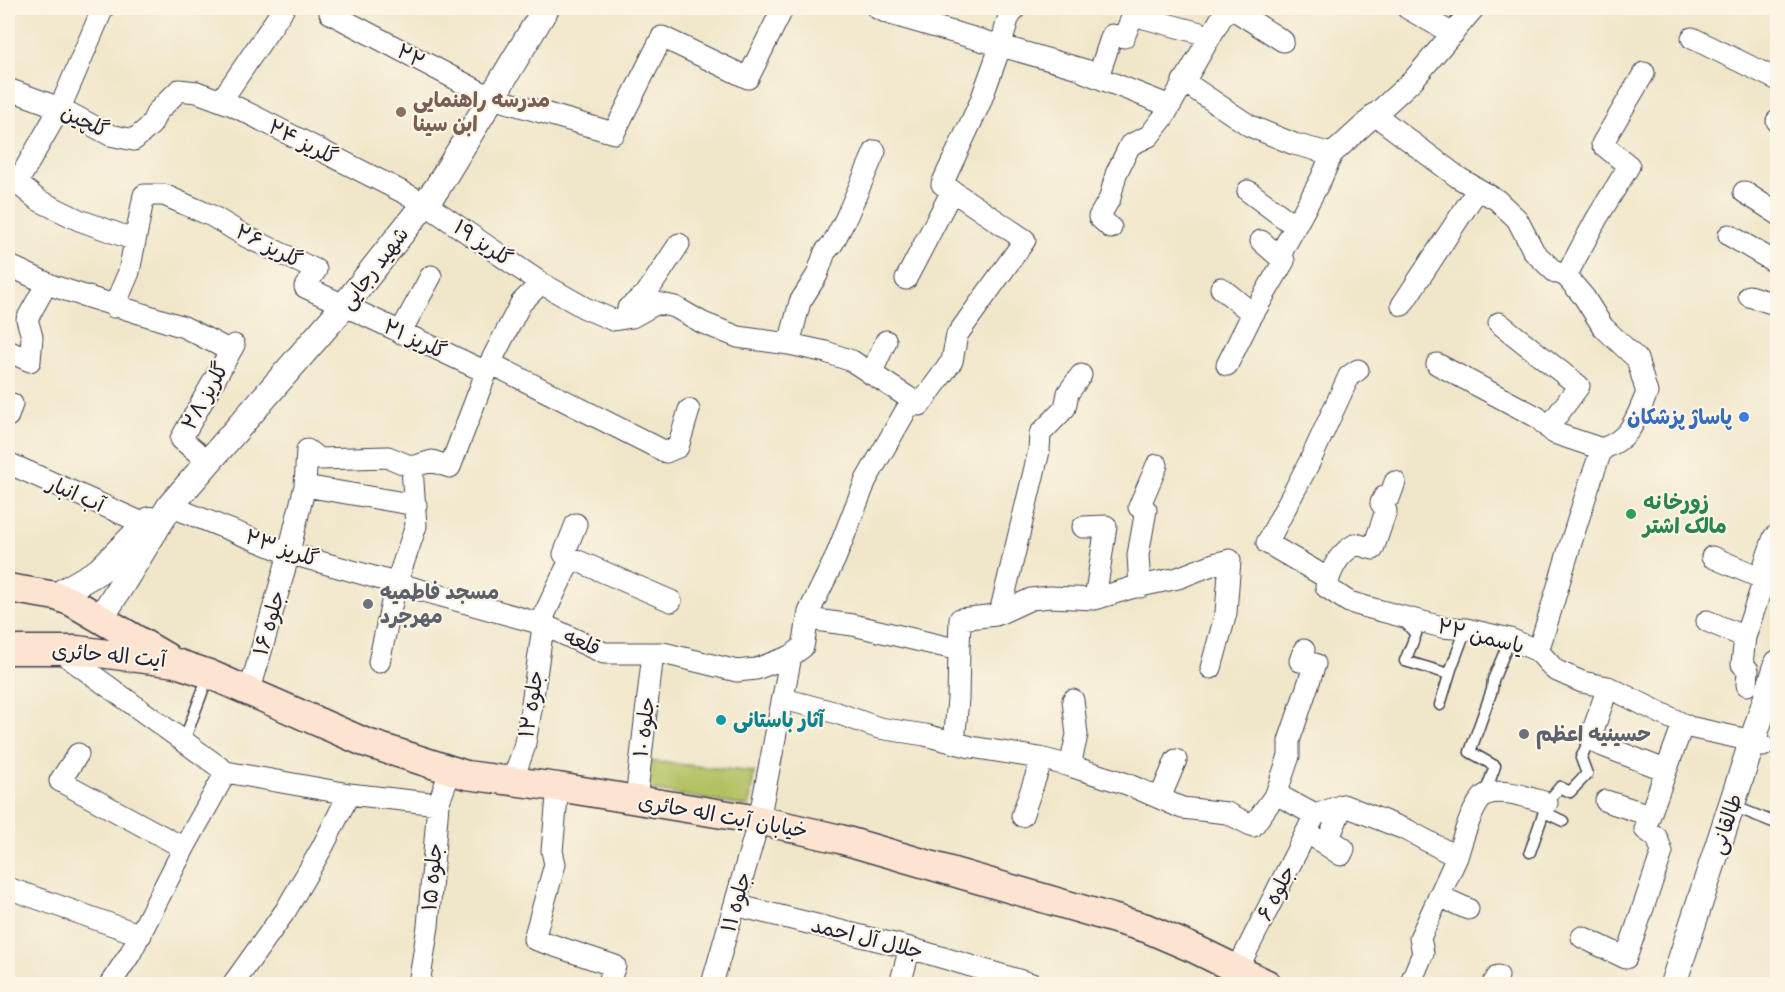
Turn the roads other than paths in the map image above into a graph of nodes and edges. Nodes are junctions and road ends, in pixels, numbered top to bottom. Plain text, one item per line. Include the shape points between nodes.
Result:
1 (103, 8) edge
2 (284, 8) edge
3 (546, 8) edge
4 (783, 8) edge
5 (1015, 8) edge
6 (1229, 8) edge
7 (1407, 8) edge
8 (1474, 8) edge
9 (887, 10) edge
10 (330, 13) dead end
11 (1200, 33) dead end
12 (1453, 34) junction
13 (1692, 38) dead end
14 (1283, 41) dead end
15 (1001, 45) junction
16 (1061, 63) junction
17 (1644, 73) dead end
18 (1778, 80) edge
19 (1183, 81) junction
20 (8, 89) edge
21 (179, 90) joint
22 (492, 98) junction
23 (221, 101) junction
24 (1170, 106) junction
25 (60, 108) junction
26 (1374, 114) junction
27 (875, 151) dead end
28 (1332, 154) junction
29 (1478, 189) junction
30 (952, 191) junction
31 (1248, 191) dead end
32 (1744, 192) dead end
33 (424, 203) junction
34 (1778, 214) edge
35 (1295, 226) junction
36 (1111, 228) dead end
37 (1729, 235) dead end
38 (135, 240) junction
39 (1261, 241) dead end
40 (679, 244) dead end
41 (1284, 261) junction
42 (1778, 264) edge
43 (8, 265) edge
44 (431, 276) dead end
45 (1566, 276) junction
46 (906, 279) dead end
47 (47, 283) junction
48 (541, 283) junction
49 (1221, 288) dead end
50 (1749, 296) dead end
51 (1776, 300) edge
52 (1402, 304) dead end
53 (344, 306) junction
54 (114, 307) junction
55 (1253, 314) junction
56 (613, 320) junction
57 (1499, 323) dead end
58 (400, 333) junction
59 (886, 341) dead end
60 (789, 344) junction
61 (8, 351) edge
62 (1437, 364) dead end
63 (1227, 365) dead end
64 (488, 368) junction
65 (1358, 370) dead end
66 (871, 374) junction
67 (1081, 375) dead end
68 (912, 400) junction
69 (689, 410) dead end
70 (1548, 428) junction
71 (1602, 448) junction
72 (209, 462) junction
73 (8, 463) edge
74 (1157, 465) dead end
75 (412, 467) junction
76 (1395, 482) dead end
77 (305, 486) junction
78 (416, 505) junction
79 (170, 506) junction
80 (145, 524) junction
81 (576, 524) dead end
82 (1083, 527) dead end
83 (1774, 537) dead end
84 (288, 553) junction
85 (1712, 557) dead end
86 (571, 558) junction
87 (1769, 581) edge
88 (1328, 583) junction
89 (396, 584) junction
90 (1140, 586) junction
91 (8, 588) edge
92 (56, 596) junction
93 (1095, 599) junction
94 (670, 602) dead end
95 (1000, 613) junction
96 (1400, 616) junction
97 (101, 618) junction
98 (808, 619) junction
99 (1707, 621) dead end
100 (542, 624) junction
101 (1466, 629) junction
102 (1745, 637) junction
103 (1510, 639) junction
104 (67, 650) junction
105 (959, 650) junction
106 (1304, 650) dead end
107 (797, 651) junction
108 (1538, 651) junction
109 (8, 652) edge
110 (654, 653) junction
111 (379, 662) dead end
112 (176, 663) junction
113 (1778, 663) edge
114 (1212, 668) dead end
115 (209, 674) junction
116 (1449, 674) junction
117 (1747, 685) dead end
118 (1608, 687) junction
119 (249, 693) junction
120 (784, 699) junction
121 (1073, 700) dead end
122 (1440, 705) dead end
123 (1777, 706) edge
124 (1683, 724) junction
125 (1591, 736) junction
126 (184, 741) junction
127 (954, 743) junction
128 (1758, 744) junction
129 (78, 754) dead end
130 (1042, 759) junction
131 (1176, 760) dead end
132 (1070, 766) junction
133 (451, 770) junction
134 (1665, 770) junction
135 (226, 772) junction
136 (512, 782) junction
137 (558, 787) junction
138 (350, 794) junction
139 (1276, 794) junction
140 (1485, 795) junction
141 (1160, 798) junction
142 (636, 800) junction
143 (1606, 801) dead end
144 (438, 804) junction
145 (1343, 805) junction
146 (1546, 807) junction
147 (1743, 810) junction
148 (1649, 815) junction
149 (1022, 816) dead end
150 (759, 820) junction
151 (1563, 821) dead end
152 (1311, 824) junction
153 (1778, 824) edge
154 (184, 848) junction
155 (1530, 852) dead end
156 (1457, 857) junction
157 (8, 888) edge
158 (1439, 896) junction
159 (735, 904) junction
160 (1467, 909) dead end
161 (141, 935) junction
162 (1582, 937) dead end
163 (910, 948) junction
164 (612, 975) edge
165 (1255, 980) edge
166 (110, 984) edge
167 (233, 984) edge
168 (419, 984) edge
169 (604, 984) edge
170 (712, 984) edge
171 (900, 984) edge
172 (1032, 984) edge
173 (1410, 984) edge
174 (1673, 984) edge
175 (1686, 984) edge

1 - 25 street
2 - 23 street
3 - 22 street, شهید رجایی
4 - 22 street, ۲۲ via 748,78 662,37 614,133
5 - 15 street
6 - 14 street
6 - 19 street
7 - 12 street
8 - 12 street
9 - 15 street
10 - 22 street, ۲۲
11 - 16 street via 1133,15 1124,37 1112,35 1099,74
12 - 26 street via 1413,80
13 - 18 street
15 - 16 street
15 - 30 street via 942,184
16 - 24 street
17 - 45 street via 1602,144 1629,166
19 - 24 street
19 - 28 street via 1250,126
20 - 25 street, گلچین
21 - 23 street, گلریز ۲۴
21 - 25 street, گلچین via 134,140 110,135
22 - 33 street, شهید رجایی
23 - 33 street, گلریز ۲۴
24 - 36 street via 1149,136 1130,146 1116,174 1100,217
25 - 38 street via 17,183 38,200 79,220
26 - 28 street
26 - 29 street
27 - 60 street via 846,218 800,302
28 - 35 street
29 - 45 street via 1517,219 1534,252 1555,272
29 - 52 street
30 - 46 street
30 - 68 street via 1024,240 957,335 952,361 936,385 920,405
31 - 35 street
32 - 34 street
33 - 48 street, گلریز ۱۹
33 - 53 street, شهید رجایی
35 - 41 street via 1281,253
37 - 42 street
38 - 53 street, گلریز ۲۶ via 144,195 164,195 316,270 305,287
38 - 54 street via 129,272
39 - 41 street
40 - 56 street via 646,294
41 - 55 street
43 - 47 street
44 - 58 street
45 - 71 street via 1603,327 1637,359 1647,393 1632,425 1618,442
47 - 54 street
47 - 61 street via 27,319 32,336 30,361
48 - 56 street, گلریز ۱۹
48 - 64 street via 521,303
49 - 55 street
50 - 51 street
53 - 58 street, گلریز ۲۱
53 - 72 street, شهید رجایی
54 - 72 street, گلریز ۲۸ via 184,327 232,349 181,439
55 - 63 street
56 - 60 street via 632,317 657,303 675,307 738,337
57 - 70 street via 1579,386
58 - 64 street, گلریز ۲۱
59 - 66 street
60 - 66 street via 852,361
62 - 70 street via 1537,417
64 - 69 street, گلریز ۲۱ via 666,452 678,447
64 - 75 street via 450,467 432,461
65 - 88 street, یاسمن ۲۲ via 1349,376 1310,461 1262,547
66 - 68 street
67 - 95 street via 1068,393 1065,408 1040,434
68 - 98 street, جلوه ۱۱ via 866,480
70 - 71 street
71 - 108 street via 1583,497
72 - 79 street, شهید رجایی
73 - 80 street, آب انبار
74 - 90 street via 1139,507 1146,510 1138,555
75 - 77 street, جلوه ۱۶ via 388,457 319,459 307,450
75 - 78 street
76 - 88 street via 1390,496 1381,503 1386,511 1373,549 1356,544 1345,551 1332,568
77 - 78 street
77 - 84 street, جلوه ۱۶
78 - 89 street via 416,526
79 - 80 street
79 - 84 street, گلریز ۲۳
79 - 97 street
80 - 92 street via 99,571
81 - 86 street via 564,554
82 - 93 street via 1106,526
83 - 87 street
84 - 89 street, گلریز ۲۳
84 - 119 street, جلوه ۱۶
85 - 87 street
86 - 94 street
86 - 100 street, جلوه ۱۲
87 - 102 street via 1762,586
88 - 96 street, یاسمن ۲۲ via 1349,602
89 - 100 street, قلعه
89 - 111 street
90 - 93 street
90 - 114 street via 1230,560 1226,613
91 - 92 main road, آیت اله حائری
92 - 97 main road, آیت اله حائری
93 - 95 street via 1031,599
95 - 105 street via 960,619
96 - 101 street, یاسمن ۲۲
96 - 116 lane via 1416,634 1406,660
97 - 104 main road
97 - 112 main road, آیت اله حائری
98 - 105 street via 853,625
98 - 107 street, جلوه ۱۱
99 - 102 street
100 - 110 street, قلعه via 604,653
100 - 136 street, جلوه ۱۲ via 524,748
101 - 103 street, یاسمن ۲۲
101 - 116 lane
102 - 117 street via 1742,664 1748,670
103 - 108 street, یاسمن ۲۲
103 - 140 lane via 1470,752 1495,766
104 - 109 main road, آیت اله حائری
104 - 112 main road, آیت اله حائری
104 - 126 street
105 - 127 street
106 - 139 street via 1300,661 1315,664
107 - 110 street, قلعه via 756,669 738,671
107 - 120 street, جلوه ۱۱
108 - 118 street, یاسمن ۲۲ via 1555,670 1582,682
110 - 142 street, جلوه ۱۰
112 - 115 main road, خیابان آیت اله حائری
113 - 128 street, طالقانی
115 - 119 main road, خیابان آیت اله حائری
115 - 126 lane
116 - 122 lane
118 - 124 street, یاسمن ۲۲
118 - 125 street
119 - 133 main road, خیابان آیت اله حائری via 364,742
120 - 127 street via 879,728
120 - 150 street, جلوه ۱۱
121 - 132 street via 1077,735
123 - 128 street, طالقانی
124 - 128 street, یاسمن ۲۲
124 - 134 street
125 - 134 street via 1598,744
125 - 146 lane via 1581,758 1587,774 1570,792 1560,787
126 - 135 street
127 - 130 street
128 - 147 street, طالقانی
128 - 174 street, طالقانی
129 - 154 street via 60,781
130 - 132 street
130 - 149 street
131 - 141 street
132 - 141 street
133 - 136 main road, خیابان آیت اله حائری
133 - 144 street, جلوه ۱۵
134 - 148 street
135 - 138 street
135 - 154 street
136 - 137 main road, خیابان آیت اله حائری
137 - 142 main road, خیابان آیت اله حائری
137 - 164 street via 552,851 555,864 534,939
138 - 144 street
138 - 167 street via 286,910
139 - 141 street via 1253,826 1227,813 1182,808
139 - 152 street
140 - 146 street via 1499,792
140 - 156 street via 1478,802
142 - 150 main road, خیابان آیت اله حائری
143 - 148 street
144 - 168 street, جلوه ۱۵
145 - 152 street
145 - 152 street via 1329,838 1344,849 1341,855
145 - 156 street via 1407,830
146 - 151 lane
146 - 155 lane
147 - 153 lane
147 - 175 street, طالقانی
148 - 162 street via 1645,829 1657,838 1662,852 1626,958
150 - 159 street, جلوه ۱۱
150 - 165 main road, خیابان آیت اله حائری via 840,839 1146,928
152 - 165 street, جلوه ۶
154 - 161 street
156 - 158 street
157 - 161 street
158 - 160 street
158 - 173 street via 1420,938 1423,953
159 - 163 street, جلال آل احمد
159 - 170 street, جلوه ۱۱
161 - 166 street
163 - 171 street
163 - 172 street, جلال آل احمد
164 - 169 street

